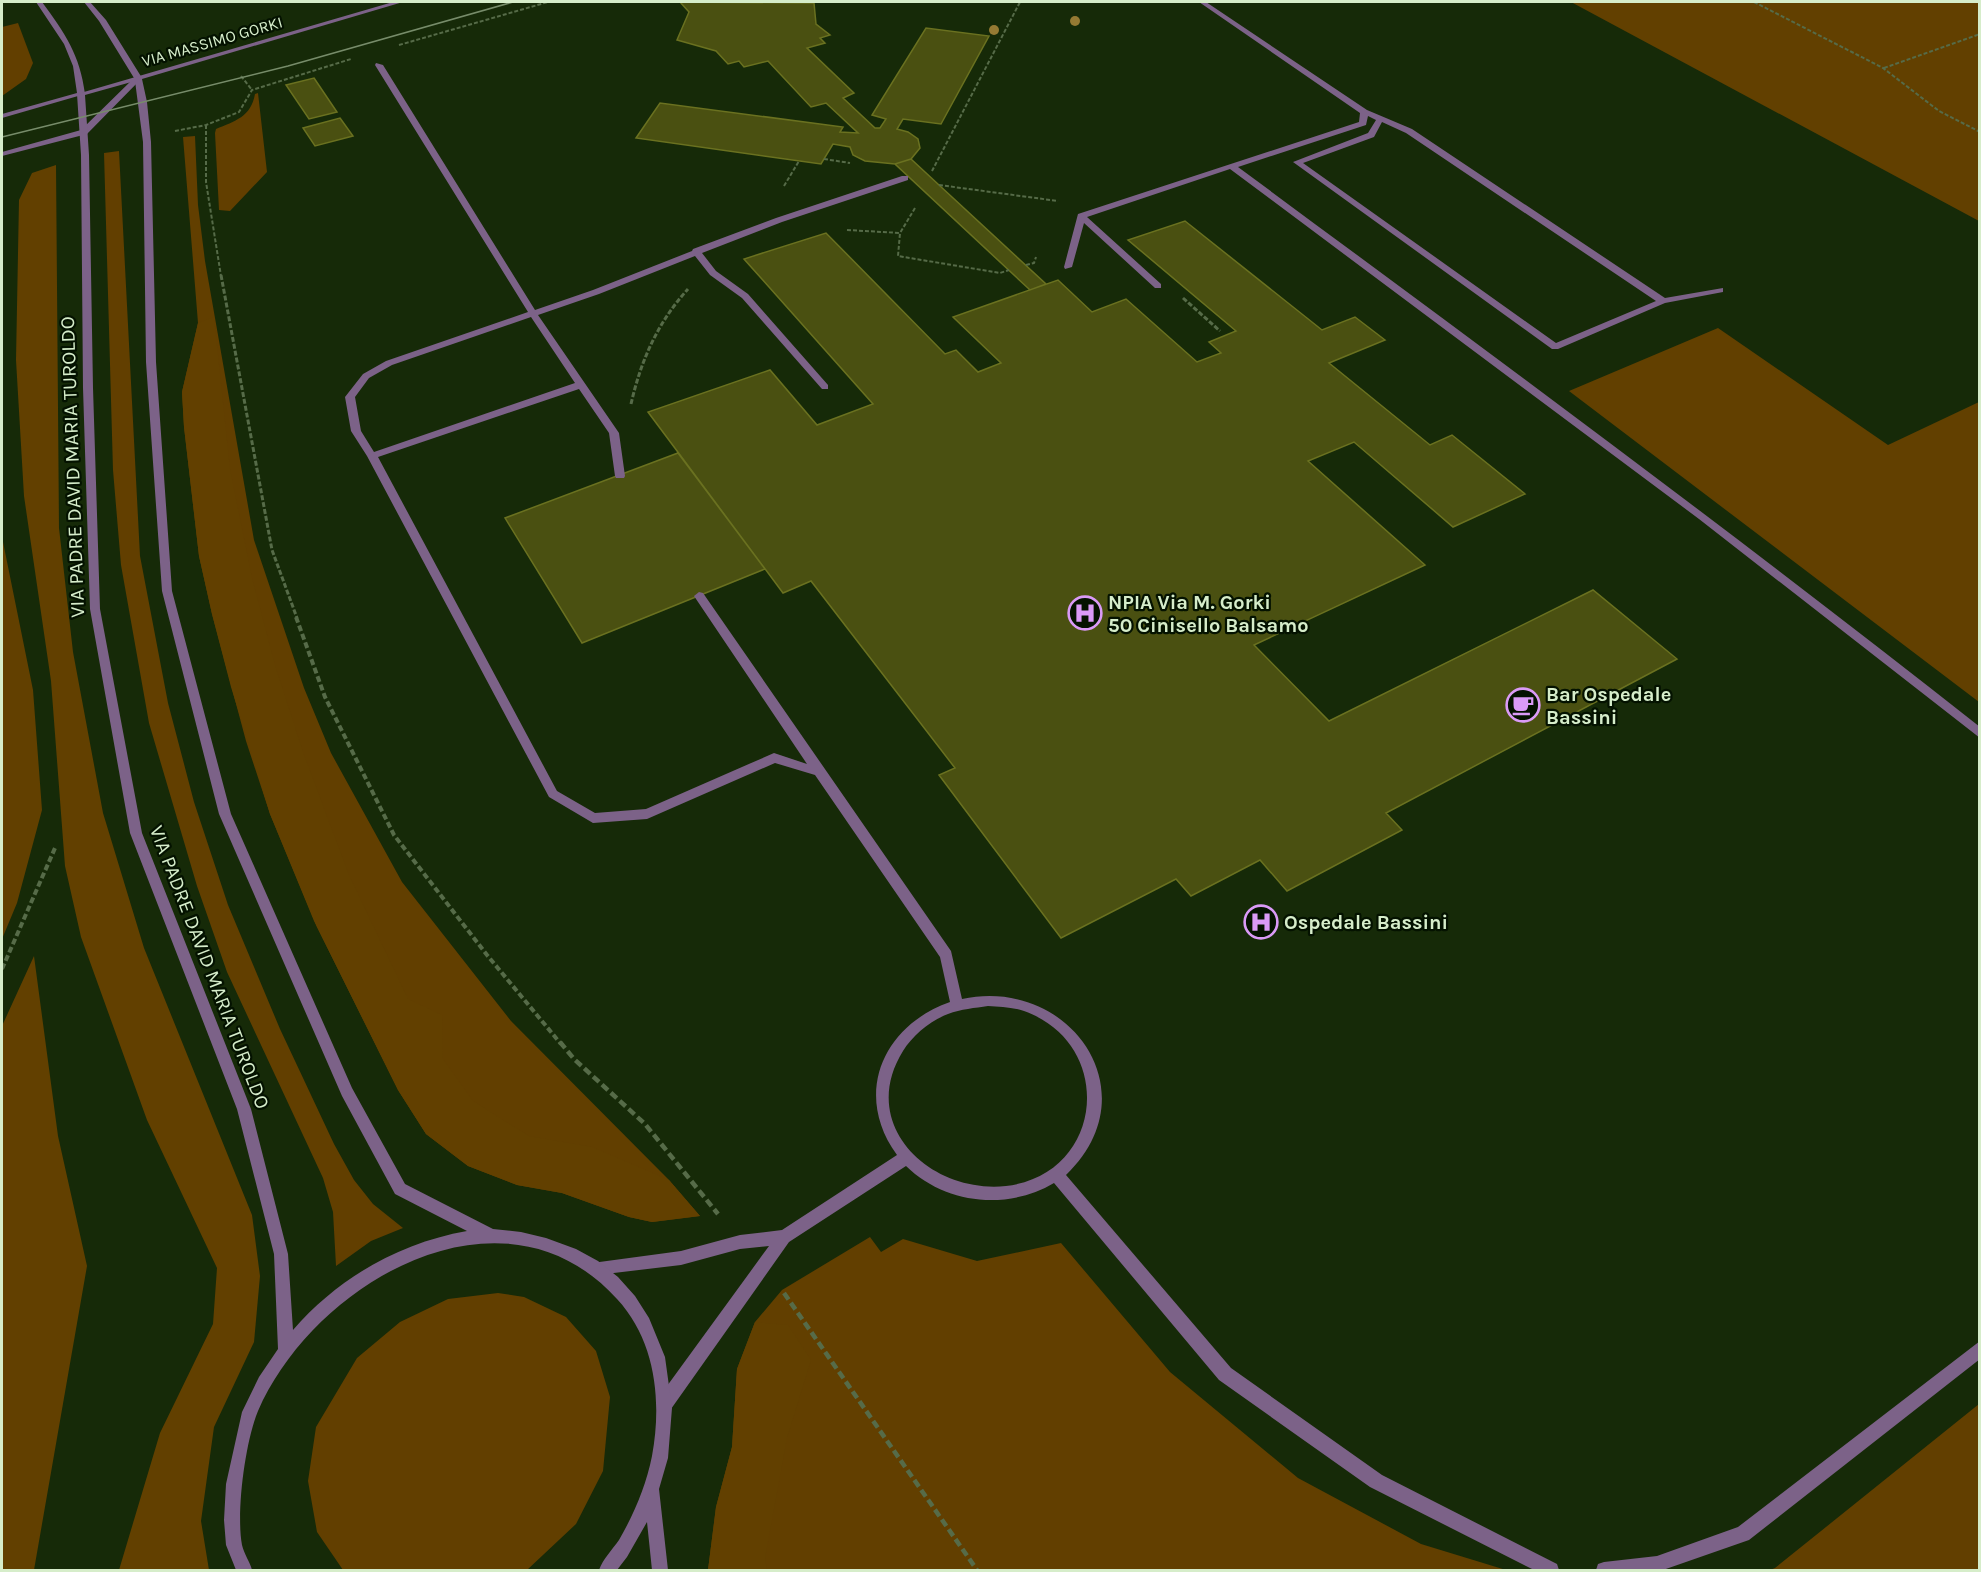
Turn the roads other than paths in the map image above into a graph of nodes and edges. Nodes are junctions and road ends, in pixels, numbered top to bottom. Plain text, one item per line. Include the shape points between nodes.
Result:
1 (39, 2) edge
2 (87, 2) edge
3 (399, 2) edge
4 (1202, 2) edge
5 (379, 65) dead end
6 (138, 78) junction
7 (81, 94) junction
8 (1364, 111) junction
9 (2, 116) edge
10 (1380, 119) junction
11 (84, 132) junction
12 (2, 154) edge
13 (1231, 166) junction
14 (905, 178) dead end
15 (1081, 216) junction
16 (696, 251) junction
17 (1068, 267) dead end
18 (1158, 286) road end
19 (1720, 290) dead end
20 (1663, 301) junction
21 (533, 314) junction
22 (580, 385) junction
23 (825, 387) dead end
24 (372, 456) junction
25 (620, 476) dead end
26 (699, 596) dead end
27 (1980, 734) edge
28 (819, 772) junction
29 (957, 1004) junction
30 (906, 1158) junction
31 (1056, 1174) junction
32 (492, 1236) junction
33 (784, 1237) junction
34 (597, 1268) junction
35 (1980, 1349) edge
36 (286, 1350) junction
37 (665, 1402) junction
38 (652, 1491) junction
39 (244, 1570) edge
40 (607, 1570) edge
41 (660, 1570) edge
42 (1551, 1570) edge
43 (1604, 1570) edge

1 - 7 street, VIA PADRE DAVID MARIA TUROLDO via 69,45 78,67
2 - 6 street
3 - 6 street, VIA MASSIMO GORKI
4 - 8 street
5 - 21 street
6 - 7 street, VIA MASSIMO GORKI
6 - 11 street, VIA MASSIMO GORKI
6 - 32 street via 147,142 151,362 167,591 225,813 347,1092 400,1189
7 - 9 street, VIA MASSIMO GORKI
7 - 11 street, VIA PADRE DAVID MARIA TUROLDO
8 - 10 street
8 - 13 street via 1363,123
10 - 20 street via 1409,131
10 - 20 street via 1371,135 1297,162 1555,347
11 - 12 street, VIA MASSIMO GORKI
11 - 36 street, VIA PADRE DAVID MARIA TUROLDO via 95,609 136,833 244,1109 281,1254
13 - 15 street
13 - 27 street via 1661,485
14 - 16 street
15 - 17 street
15 - 18 street
16 - 21 street
16 - 23 street via 713,273 745,296
19 - 20 street
21 - 22 street
21 - 24 street via 389,363 366,376 350,397 356,432
22 - 24 street
22 - 25 street via 614,433
24 - 28 street via 553,794 593,818 647,814 774,758
26 - 28 street
28 - 29 street via 946,955
29 - 30 street via 926,1018 902,1039 886,1068 881,1099 887,1130
29 - 31 street via 988,1000 1020,1004 1049,1017 1073,1037 1089,1063 1097,1092 1093,1122 1079,1150
30 - 31 street via 930,1179 961,1191 994,1195 1027,1188
30 - 33 street
31 - 42 street via 1225,1374 1376,1481
32 - 34 street via 548,1244
32 - 36 street via 436,1244 381,1266 330,1302
33 - 34 street via 740,1242 681,1258
33 - 37 street
34 - 37 street via 632,1303 655,1348
35 - 43 street via 1743,1534 1657,1564
36 - 39 street via 250,1412 233,1479 234,1546
37 - 38 street via 663,1447
38 - 40 street via 618,1557
38 - 41 street

